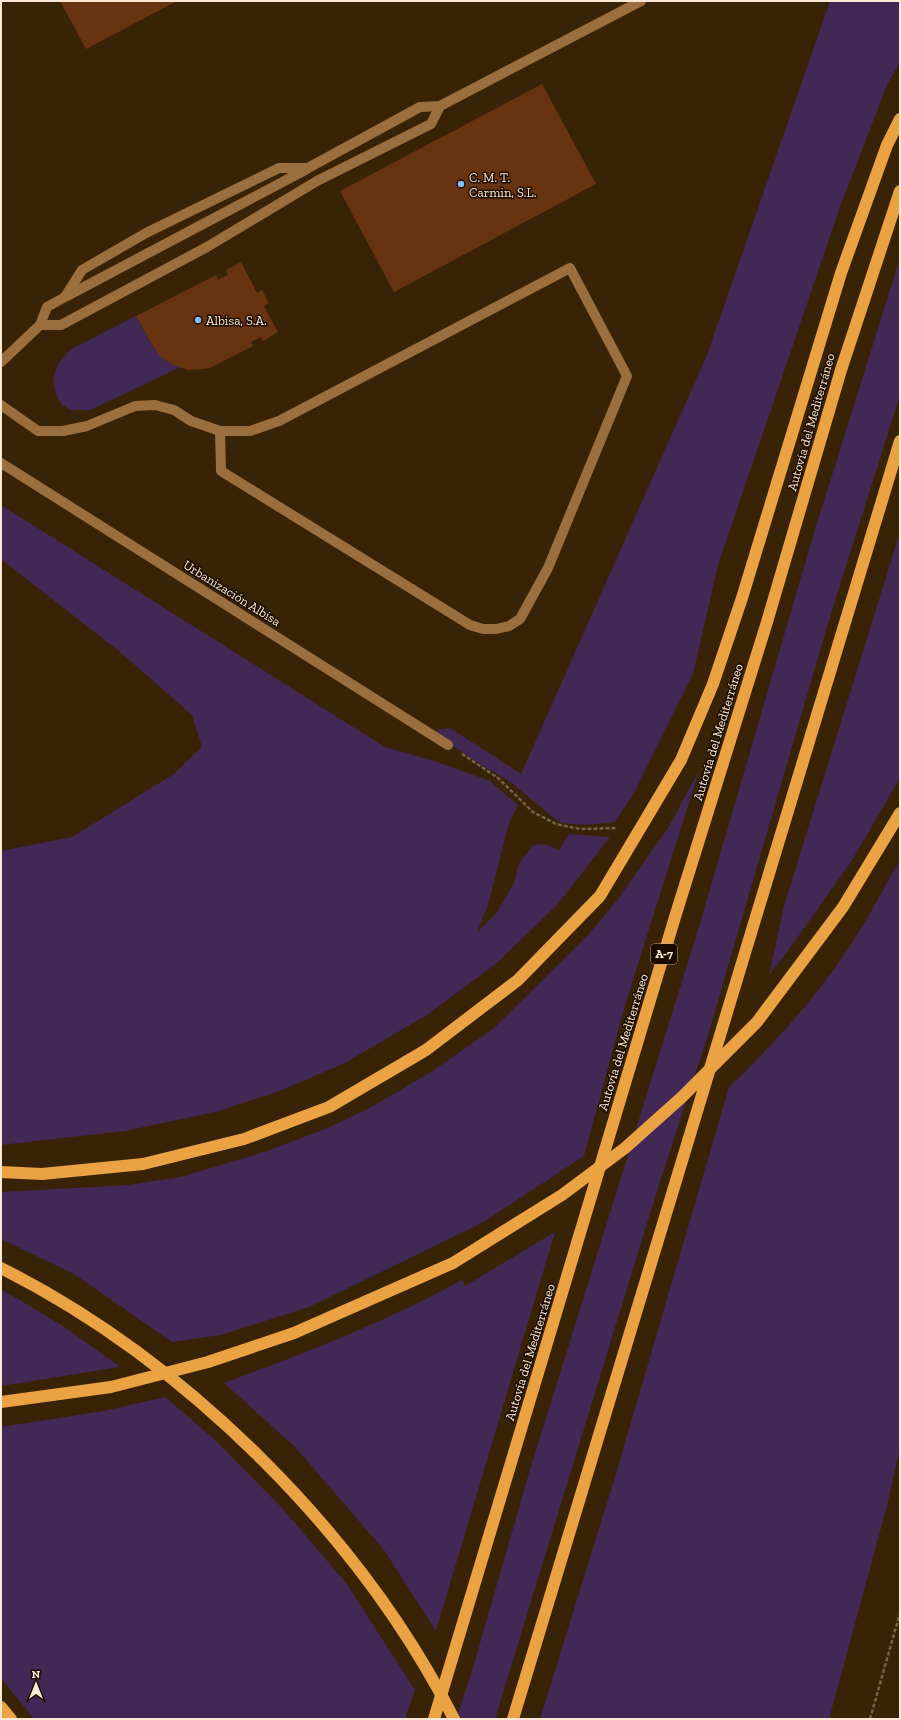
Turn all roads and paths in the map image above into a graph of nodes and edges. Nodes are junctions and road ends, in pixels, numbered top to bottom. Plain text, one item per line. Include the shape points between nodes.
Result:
1 (641, 1) edge
2 (440, 106) junction
3 (900, 119) edge
4 (308, 168) junction
5 (900, 191) edge
6 (65, 297) junction
7 (40, 325) junction
8 (1, 362) edge
9 (1, 405) edge
10 (220, 431) junction
11 (900, 441) edge
12 (1, 463) edge
13 (448, 745) joint
14 (900, 813) edge
15 (643, 824) junction
16 (1, 1172) edge
17 (1, 1268) edge
18 (1, 1402) edge
19 (900, 1613) edge
20 (1, 1707) edge
21 (11, 1719) edge
22 (434, 1719) edge
23 (454, 1719) edge
24 (513, 1719) edge
25 (870, 1719) edge

1 - 2 street
2 - 4 street via 420,107
2 - 7 street via 431,124 317,181 207,247 60,325
3 - 15 highway via 887,145 841,273 713,684 681,760
4 - 6 street
4 - 6 street via 279,168 146,233 82,270
5 - 22 highway, Autovía del Mediterráneo / A-7 via 841,370 768,622 673,925
6 - 7 street via 47,307
7 - 8 street
9 - 10 street via 38,430 75,429 135,406 155,405 174,410 191,421
10 - 10 street via 221,471 470,625 496,629 509,626 520,619 548,568 627,376 570,268 279,421 250,430
11 - 24 highway
12 - 13 street, Urbanización Albisa
13 - 15 path via 498,778 533,812 556,824 580,829 611,829
14 - 18 highway via 843,907 757,1022 682,1097 624,1148 562,1195 453,1263 294,1333 208,1362 111,1387
15 - 16 highway via 600,896 518,980 426,1050 329,1107 244,1139 143,1164 42,1174
17 - 23 highway via 126,1343 188,1391 231,1429 302,1502 368,1581 424,1666
19 - 25 path
20 - 21 highway

